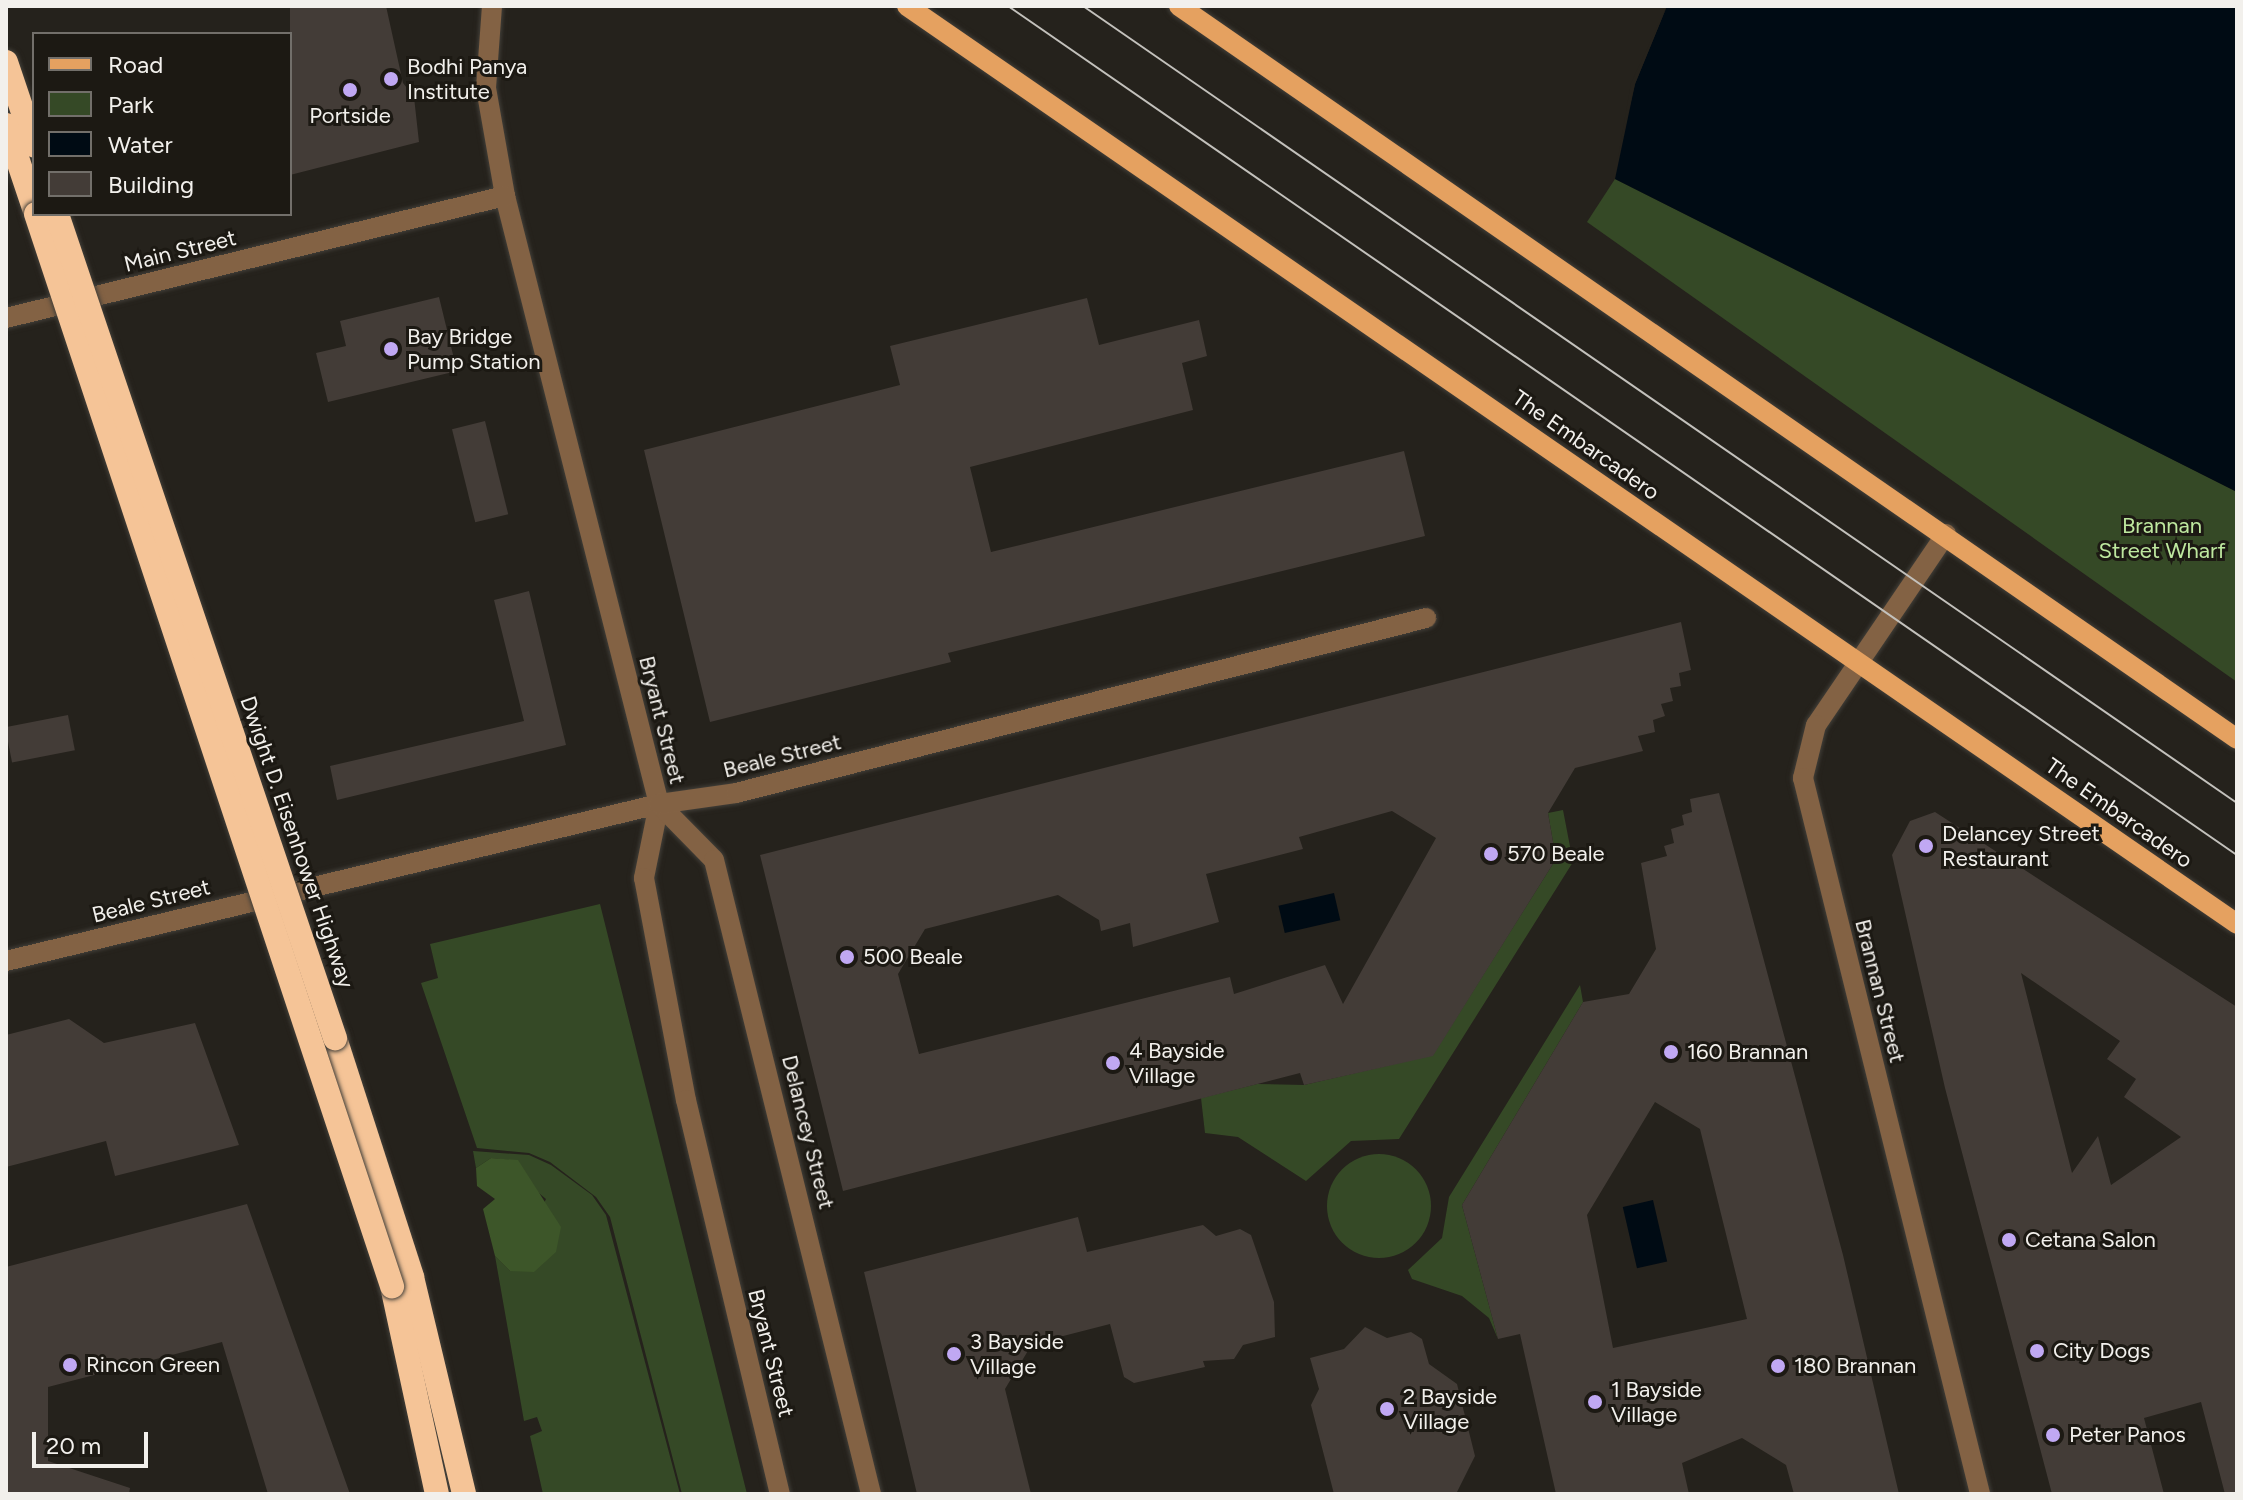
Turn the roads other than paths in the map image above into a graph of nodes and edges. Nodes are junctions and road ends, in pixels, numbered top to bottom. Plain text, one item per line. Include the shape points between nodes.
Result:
1 (492, 6) edge
2 (907, 6) edge
3 (1179, 6) edge
4 (6, 62) edge
5 (6, 125) edge
6 (32, 139) edge
7 (505, 196) junction
8 (32, 202) edge
9 (37, 216) edge
10 (58, 216) edge
11 (6, 318) edge
12 (1946, 534) junction
13 (1426, 618) dead end
14 (1857, 661) junction
15 (2237, 739) edge
16 (659, 804) junction
17 (2237, 924) edge
18 (6, 961) edge
19 (449, 1423) junction
20 (437, 1494) edge
21 (464, 1494) edge
22 (474, 1494) edge
23 (780, 1494) edge
24 (871, 1494) edge
25 (1980, 1494) edge

1 - 7 street, Bryant Street via 486,88
2 - 14 main road, The Embarcadero
3 - 12 main road
4 - 6 highway
5 - 8 highway
7 - 11 street, Main Street
7 - 16 street, Bryant Street
9 - 20 highway, Dwight D. Eisenhower Highway, bridge via 392,1286
10 - 19 highway, Dwight D. Eisenhower Highway, bridge via 335,1038 412,1277
12 - 14 street, Brannan Street
12 - 15 main road
13 - 16 street, Beale Street via 736,793
14 - 17 main road, The Embarcadero
14 - 25 street, Brannan Street via 1811,734 1803,778
16 - 18 street, Beale Street
16 - 23 street, Bryant Street via 644,878 686,1100
16 - 24 street, Delancey Street via 714,860
19 - 21 highway, Dwight D. Eisenhower Highway
19 - 22 highway

